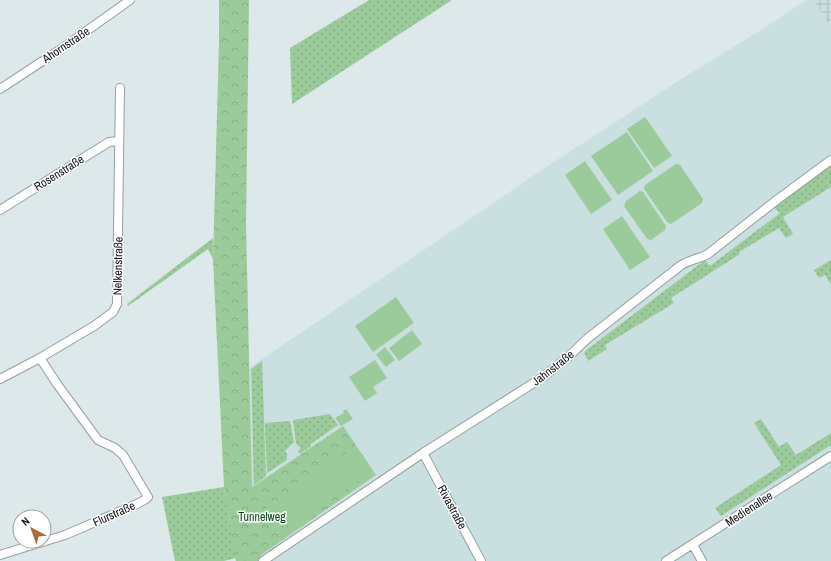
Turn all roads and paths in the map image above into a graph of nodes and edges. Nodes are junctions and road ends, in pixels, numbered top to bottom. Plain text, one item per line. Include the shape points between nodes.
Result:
1 (130, 0) edge
2 (120, 88) dead end
3 (0, 89) edge
4 (119, 141) junction
5 (831, 160) edge
6 (0, 210) edge
7 (40, 358) junction
8 (0, 379) edge
9 (423, 453) junction
10 (831, 456) edge
11 (693, 545) junction
12 (0, 555) edge
13 (263, 561) edge
14 (481, 561) edge
15 (666, 561) edge
16 (702, 561) edge

1 - 3 street, Ahornstraße
2 - 4 street, Nelkenstraße
4 - 6 street, Rosenstraße via 109,142
4 - 7 street, Nelkenstraße via 117,304 113,312 105,318
5 - 9 street, Jahnstraße via 708,254 685,262 543,377
7 - 8 street, Nelkenstraße
7 - 12 street, Flurstraße via 98,440 123,455 148,497 65,535
9 - 13 street, Jahnstraße
9 - 14 street, Rivastraße
10 - 11 street, Medienallee
11 - 15 street, Medienallee
11 - 16 street

